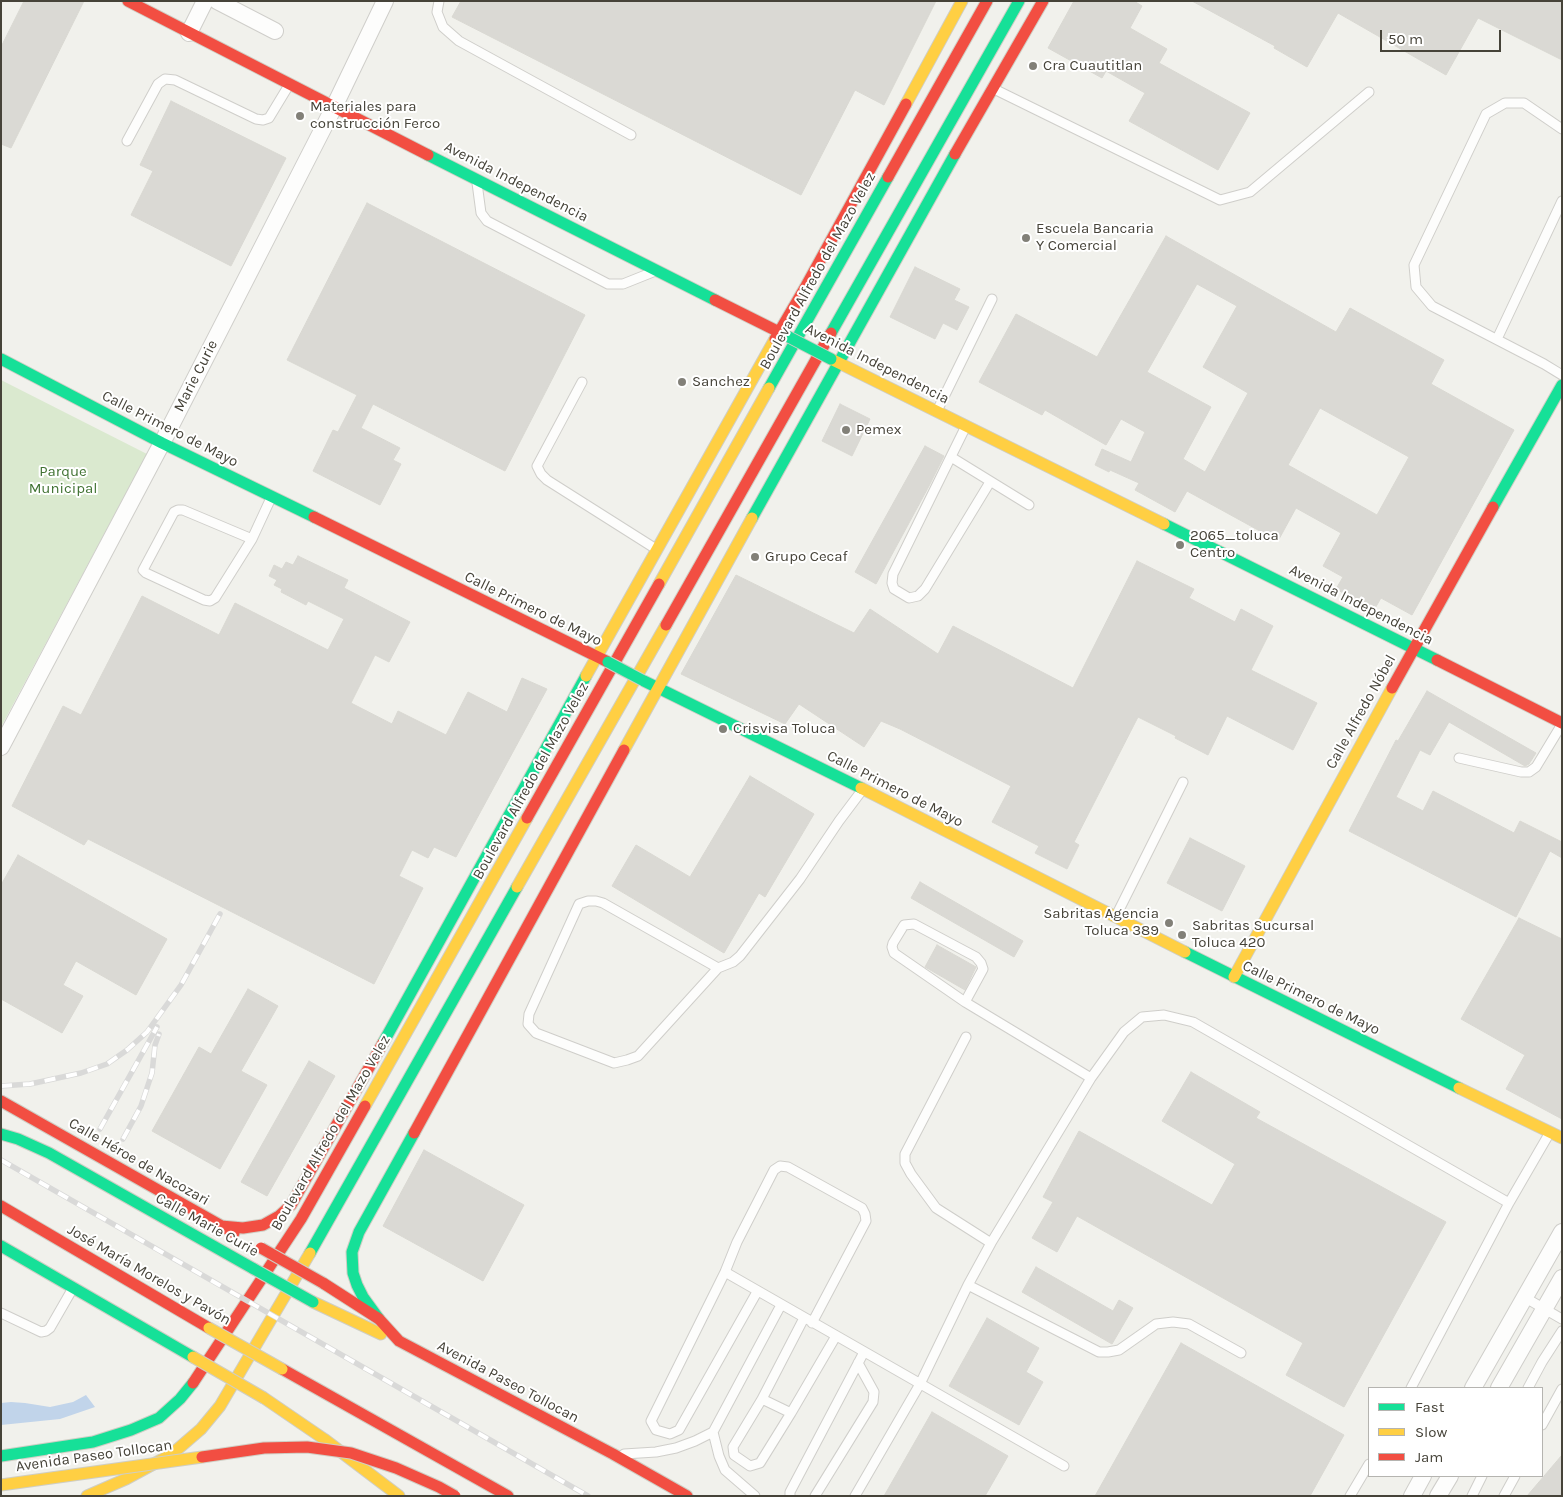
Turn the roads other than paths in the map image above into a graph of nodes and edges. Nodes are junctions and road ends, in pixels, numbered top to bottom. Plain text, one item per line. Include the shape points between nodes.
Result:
1 (128, 1) edge
2 (206, 1) edge
3 (217, 1) edge
4 (385, 1) edge
5 (439, 1) edge
6 (962, 1) edge
7 (986, 1) edge
8 (1019, 1) edge
9 (1043, 1) edge
10 (275, 31) dead end
11 (189, 33) junction
12 (290, 85) junction
13 (992, 88) junction
14 (1369, 92) dead end
15 (334, 107) junction
16 (1562, 129) edge
17 (631, 134) dead end
18 (127, 141) dead end
19 (477, 179) junction
20 (1562, 201) edge
21 (658, 270) junction
22 (992, 299) dead end
23 (782, 333) junction
24 (1497, 339) junction
25 (1, 359) edge
26 (835, 361) junction
27 (1562, 374) edge
28 (582, 382) dead end
29 (1562, 385) edge
30 (937, 411) junction
31 (966, 425) junction
32 (162, 442) junction
33 (951, 457) junction
34 (990, 482) junction
35 (271, 497) junction
36 (1029, 504) dead end
37 (252, 539) junction
38 (656, 549) junction
39 (1414, 648) junction
40 (596, 657) junction
41 (658, 687) junction
42 (1562, 723) edge
43 (1, 747) edge
44 (1459, 758) dead end
45 (1183, 782) dead end
46 (863, 789) junction
47 (1115, 918) junction
48 (718, 968) junction
49 (1234, 977) junction
50 (965, 1002) junction
51 (966, 1037) dead end
52 (1091, 1078) junction
53 (1, 1101) edge
54 (1550, 1132) junction
55 (1, 1134) edge
56 (1562, 1138) edge
57 (1509, 1203) junction
58 (1, 1206) edge
59 (221, 1226) junction
60 (1562, 1232) edge
61 (991, 1244) junction
62 (1, 1246) edge
63 (725, 1272) junction
64 (1562, 1278) edge
65 (323, 1283) joint
66 (968, 1285) junction
67 (73, 1288) junction
68 (758, 1292) junction
69 (1524, 1298) junction
70 (781, 1305) junction
71 (1544, 1310) junction
72 (1, 1313) edge
73 (379, 1319) junction
74 (1562, 1319) edge
75 (808, 1321) junction
76 (1562, 1331) edge
77 (836, 1336) junction
78 (399, 1341) junction
79 (864, 1352) junction
80 (1241, 1353) dead end
81 (858, 1363) junction
82 (920, 1384) junction
83 (1412, 1387) edge
84 (1474, 1387) edge
85 (1501, 1387) edge
86 (1529, 1387) edge
87 (1562, 1389) edge
88 (762, 1399) junction
89 (791, 1412) junction
90 (1543, 1423) edge
91 (713, 1432) junction
92 (613, 1454) junction
93 (1, 1456) edge
94 (1064, 1466) dead end
95 (1368, 1466) edge
96 (1422, 1477) edge
97 (1449, 1477) edge
98 (1482, 1477) edge
99 (1514, 1477) edge
100 (1, 1484) edge
101 (87, 1496) edge
102 (399, 1496) edge
103 (455, 1496) edge
104 (508, 1496) edge
105 (687, 1496) edge
106 (755, 1496) edge
107 (790, 1496) edge
108 (815, 1496) edge
109 (855, 1496) edge
110 (1350, 1496) edge
111 (1412, 1496) edge
112 (1438, 1496) edge
113 (1472, 1496) edge
114 (1504, 1496) edge

1 - 11 main road, Avenida Independencia
2 - 11 street
3 - 10 street
4 - 15 street, Marie Curie
5 - 17 lane via 437,12 443,28 459,41
6 - 23 main road, Boulevard Alfredo del Mazo Velez
7 - 93 main road, Boulevard Alfredo del Mazo Velez via 301,1219 197,1379 159,1418 130,1430 93,1442
8 - 101 main road via 322,1232 220,1406 201,1429 172,1454
9 - 13 main road
11 - 12 main road, Avenida Independencia
12 - 15 main road, Avenida Independencia
12 - 18 lane via 269,118 263,120 175,80 165,79 158,84
13 - 14 lane via 1220,200 1250,192
13 - 26 main road
15 - 19 main road, Avenida Independencia
15 - 32 street, Marie Curie
16 - 24 lane via 1524,103 1504,103 1486,114 1414,265 1416,287 1432,306
19 - 21 main road, Avenida Independencia
19 - 21 lane via 481,213 486,221 608,284 623,284
20 - 24 lane
21 - 23 main road, Avenida Independencia
22 - 30 lane
23 - 26 main road, Avenida Independencia, bridge
23 - 38 main road, Boulevard Alfredo del Mazo Velez
24 - 27 lane
25 - 32 main road, Calle Primero de Mayo
26 - 30 main road, Avenida Independencia
26 - 41 main road
28 - 38 lane via 537,466 540,474
29 - 39 main road, Calle Alfredo Nóbel
30 - 31 main road, Avenida Independencia
31 - 33 lane
31 - 39 main road, Avenida Independencia
32 - 35 main road, Calle Primero de Mayo
32 - 43 street, Marie Curie
33 - 34 lane
33 - 34 lane via 892,574 894,589 909,598 918,596 925,589
34 - 36 lane
35 - 37 lane
35 - 40 main road, Calle Primero de Mayo
37 - 37 lane via 178,510 143,570 173,587 210,601
38 - 40 main road, Boulevard Alfredo del Mazo Velez
39 - 42 main road, Avenida Independencia
39 - 49 main road, Calle Alfredo Nóbel
40 - 41 main road, Calle Primero de Mayo, bridge
40 - 59 main road, Boulevard Alfredo del Mazo Velez via 291,1205 262,1225 243,1228
41 - 46 main road, Calle Primero de Mayo
41 - 73 main road via 358,1232 352,1252 353,1273 363,1297
42 - 44 lane via 1536,767 1529,772
45 - 47 lane
46 - 47 main road, Calle Primero de Mayo
46 - 48 lane via 800,879 740,956
47 - 49 main road, Calle Primero de Mayo
48 - 48 lane via 603,903 588,901 579,904 529,1014 528,1024 536,1033 614,1063 627,1060 638,1056
49 - 54 main road, Calle Primero de Mayo
50 - 50 lane via 983,969 981,963 976,957 914,924 904,925 893,943 894,953
50 - 52 lane
51 - 61 lane via 905,1154 905,1163 936,1208
52 - 57 lane via 1124,1032 1142,1017 1164,1015 1193,1022
52 - 61 lane
53 - 59 main road, Calle Héroe de Nacozari
54 - 56 main road, Calle Primero de Mayo
54 - 57 lane
55 - 78 main road, Calle Marie Curie, bridge via 49,1153 312,1302
57 - 83 lane
58 - 104 main road, José María Morelos y Pavón, bridge via 209,1328
59 - 65 main road, Calle Héroe de Nacozari, bridge
60 - 69 street
61 - 66 lane
62 - 67 main road
63 - 68 lane
63 - 68 lane via 651,1421 656,1430 670,1434 680,1430
63 - 75 lane via 774,1170 780,1166 788,1167 862,1208 866,1221
64 - 71 street
65 - 73 main road, Avenida Paseo Tollocan
66 - 80 lane via 1099,1352 1118,1350 1156,1324 1173,1322 1189,1324
66 - 82 lane
67 - 72 lane via 46,1331 41,1332
67 - 102 main road, bridge via 264,1398
68 - 70 lane
69 - 71 lane
69 - 84 street
70 - 75 lane
70 - 91 lane
71 - 74 lane
71 - 85 street
73 - 78 main road, Avenida Paseo Tollocan
75 - 77 lane
75 - 88 lane
76 - 86 lane
77 - 79 lane
77 - 89 lane
78 - 92 main road, Avenida Paseo Tollocan
79 - 81 lane
79 - 82 lane
81 - 107 lane
81 - 108 lane via 874,1392 873,1402
82 - 94 lane
82 - 109 lane
87 - 90 lane
88 - 89 lane
88 - 89 lane via 733,1447 734,1455 750,1466 760,1463
91 - 92 lane via 676,1448
91 - 106 lane via 725,1470
92 - 105 main road, Avenida Paseo Tollocan
95 - 110 lane
96 - 111 street
97 - 112 street
98 - 113 lane
99 - 114 lane
100 - 103 main road, Avenida Paseo Tollocan, bridge via 264,1448 307,1447 351,1453 387,1465

